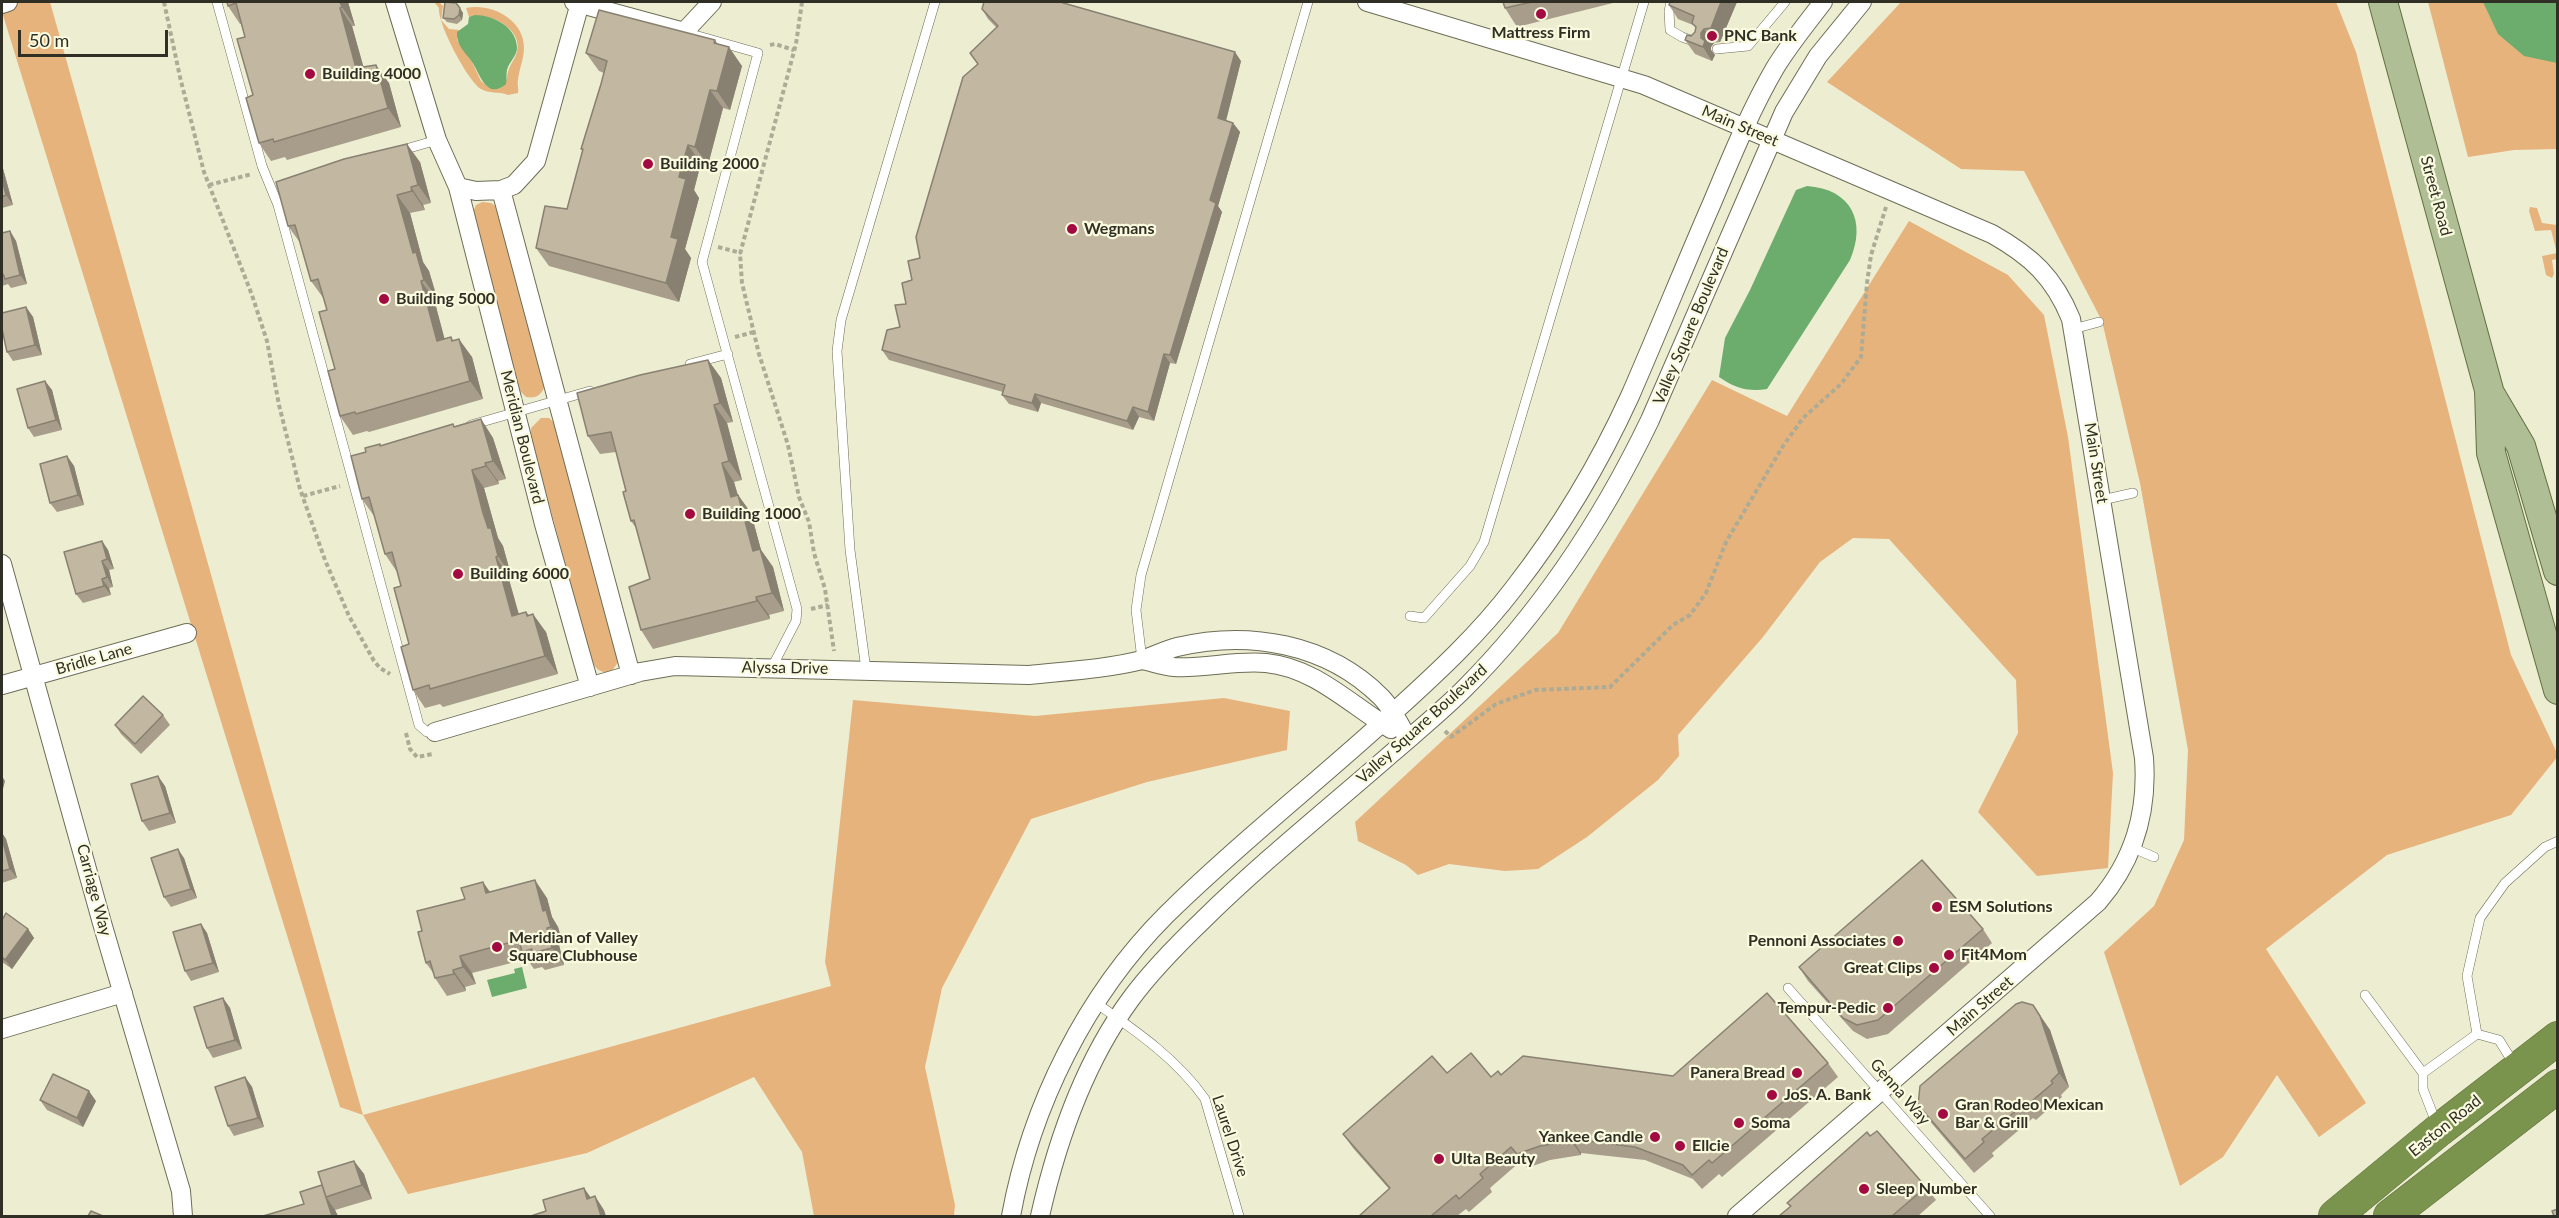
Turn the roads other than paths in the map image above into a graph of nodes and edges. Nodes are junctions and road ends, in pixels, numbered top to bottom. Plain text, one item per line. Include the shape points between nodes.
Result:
1 (8, 2) edge
2 (217, 2) edge
3 (395, 2) edge
4 (577, 2) edge
5 (712, 2) edge
6 (935, 2) edge
7 (1308, 2) edge
8 (1367, 2) edge
9 (1644, 2) edge
10 (1671, 2) edge
11 (1785, 2) edge
12 (1823, 2) edge
13 (1862, 2) edge
14 (2383, 2) edge
15 (2, 4) edge
16 (684, 32) junction
17 (1699, 43) edge
18 (1718, 49) dead end
19 (1622, 79) junction
20 (1745, 128) junction
21 (437, 140) junction
22 (1771, 140) junction
23 (392, 153) edge
24 (282, 184) edge
25 (458, 187) junction
26 (271, 188) junction
27 (501, 190) junction
28 (2099, 322) dead end
29 (2073, 329) junction
30 (728, 354) junction
31 (685, 366) edge
32 (599, 388) edge
33 (2489, 390) junction
34 (558, 400) junction
35 (516, 412) junction
36 (460, 428) edge
37 (358, 458) edge
38 (347, 461) junction
39 (2133, 493) dead end
40 (2102, 500) junction
41 (2, 564) edge
42 (2558, 571) edge
43 (1410, 616) dead end
44 (187, 633) dead end
45 (1142, 660) junction
46 (771, 669) junction
47 (866, 669) junction
48 (630, 675) junction
49 (33, 676) junction
50 (2, 685) edge
51 (590, 687) junction
52 (2558, 690) edge
53 (1387, 718) junction
54 (435, 732) joint
55 (1408, 739) junction
56 (2558, 841) edge
57 (2133, 848) junction
58 (2154, 856) dead end
59 (1788, 988) dead end
60 (123, 993) junction
61 (2365, 995) dead end
62 (1096, 1003) junction
63 (1119, 1019) junction
64 (2, 1029) edge
65 (2477, 1034) junction
66 (2558, 1038) edge
67 (2517, 1069) junction
68 (2423, 1073) junction
69 (2557, 1086) edge
70 (1881, 1092) junction
71 (2439, 1130) junction
72 (183, 1216) edge
73 (1011, 1216) edge
74 (1040, 1216) edge
75 (1239, 1216) edge
76 (1737, 1216) edge
77 (1990, 1216) edge
78 (2335, 1216) edge
79 (2390, 1216) edge

1 - 15 street
2 - 26 lane
3 - 21 street, Meridian Boulevard
4 - 16 street
4 - 27 street via 536,161 514,185
5 - 16 street
6 - 47 lane via 841,320 837,351 850,550
7 - 45 lane via 1141,575 1136,610
8 - 19 street, Main Street
9 - 19 lane
10 - 17 lane via 1670,30
11 - 18 lane via 1748,46
12 - 20 street, Valley Square Boulevard via 1776,67
13 - 22 street, Valley Square Boulevard via 1818,56
14 - 33 main road, Street Road
16 - 30 lane via 758,53 702,262
19 - 20 street, Main Street
19 - 43 lane via 1484,542 1470,566 1424,618
20 - 22 street, Main Street
20 - 53 street, Valley Square Boulevard via 1628,399 1593,469 1538,557 1491,617 1445,666
21 - 23 lane
21 - 25 street, Meridian Boulevard
22 - 29 street, Main Street via 1992,234 2018,249 2052,282
22 - 55 street, Valley Square Boulevard via 1650,420 1600,515 1527,621 1461,692
24 - 26 lane
25 - 27 street
25 - 35 street, Meridian Boulevard
26 - 38 lane
27 - 34 street
28 - 29 lane
29 - 40 street, Main Street
30 - 31 lane
30 - 46 lane via 797,609 794,627
32 - 34 lane
33 - 42 main road, Street Road via 2521,446
33 - 52 main road, Street Road via 2491,453
34 - 35 lane
34 - 48 street
35 - 36 lane
35 - 51 street, Meridian Boulevard
37 - 38 lane
38 - 54 lane via 418,725 427,732
39 - 40 lane
40 - 57 street, Main Street via 2144,758 2144,804
41 - 49 street, Carriage Way
44 - 49 street, Bridle Lane
45 - 47 street, Alyssa Drive via 1029,675
45 - 53 street, Alyssa Drive via 1177,647 1269,640 1308,651 1348,671 1382,697
46 - 47 street, Alyssa Drive
46 - 48 street, Alyssa Drive via 675,666
48 - 51 street, Alyssa Drive
49 - 50 street, Bridle Lane
49 - 60 street, Carriage Way
51 - 54 street, Alyssa Drive
53 - 55 street, Alyssa Drive
53 - 62 street, Valley Square Boulevard via 1165,916
55 - 63 street, Valley Square Boulevard via 1225,898 1142,984
56 - 65 lane via 2545,847 2505,883 2480,918 2467,976
57 - 58 lane
57 - 70 street, Main Street via 2098,902
59 - 70 lane, Genna Way
60 - 64 street
60 - 72 street, Carriage Way via 181,1191
61 - 68 lane
62 - 63 lane, Laurel Drive
62 - 73 street, Valley Square Boulevard via 1068,1051 1043,1107
63 - 74 street, Valley Square Boulevard via 1066,1123
63 - 75 lane, Laurel Drive via 1178,1066 1205,1099
65 - 67 lane via 2499,1040
65 - 68 lane
66 - 67 highway, Easton Road
67 - 71 highway, Easton Road
68 - 71 lane via 2423,1089
69 - 79 highway
70 - 76 street, Main Street
70 - 77 lane, Genna Way
71 - 78 highway, Easton Road

